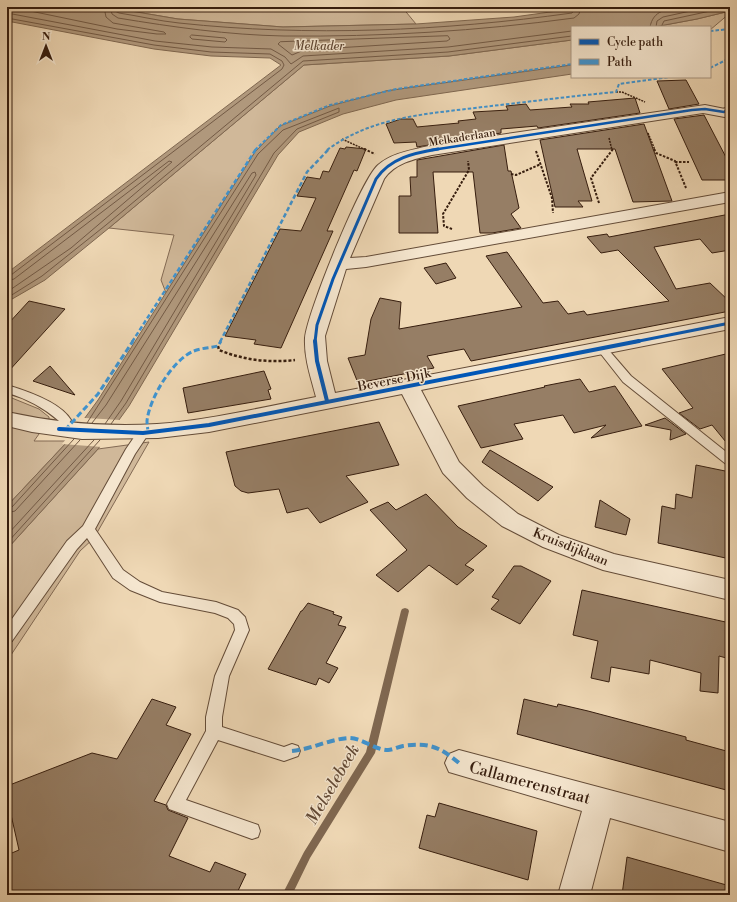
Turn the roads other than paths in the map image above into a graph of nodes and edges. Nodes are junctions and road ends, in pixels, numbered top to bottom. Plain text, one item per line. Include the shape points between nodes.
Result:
1 (421, 7) edge
2 (438, 7) edge
3 (728, 111) edge
4 (730, 197) edge
5 (340, 264) junction
6 (730, 323) edge
7 (602, 349) junction
8 (408, 386) junction
9 (7, 389) edge
10 (327, 401) junction
11 (7, 419) edge
12 (59, 429) junction
13 (143, 434) junction
14 (730, 461) edge
15 (88, 529) junction
16 (730, 590) edge
17 (7, 637) edge
18 (214, 732) junction
19 (292, 751) dead end
20 (459, 762) dead end
21 (600, 801) junction
22 (252, 831) dead end
23 (730, 837) edge
24 (574, 895) edge

1 - 2 lane
3 - 5 street, Melkaderlaan via 701,110 432,150 394,162 381,170 376,178
4 - 5 street via 366,262
5 - 10 street, Melkaderlaan via 315,334 315,357
6 - 7 street, Beverse Dijk
7 - 8 street, Beverse Dijk
7 - 14 lane via 627,379
8 - 10 street, Beverse Dijk
8 - 16 street, Kruisdijklaan via 451,467 475,492 510,520 551,541 612,563
9 - 12 lane via 56,411 65,420
10 - 13 street, Beverse Dijk via 209,425
11 - 12 street, Beverse Dijk
12 - 13 street, Beverse Dijk
13 - 15 lane via 130,452
15 - 17 lane via 72,545
15 - 18 lane via 118,574 135,586 160,597 216,608 234,614 240,621 242,630 222,676 214,717
18 - 19 lane via 284,754
18 - 22 lane via 175,804
20 - 21 street, Callamerenstraat
21 - 23 street, Callamerenstraat
21 - 24 street, Callamerenstraat

